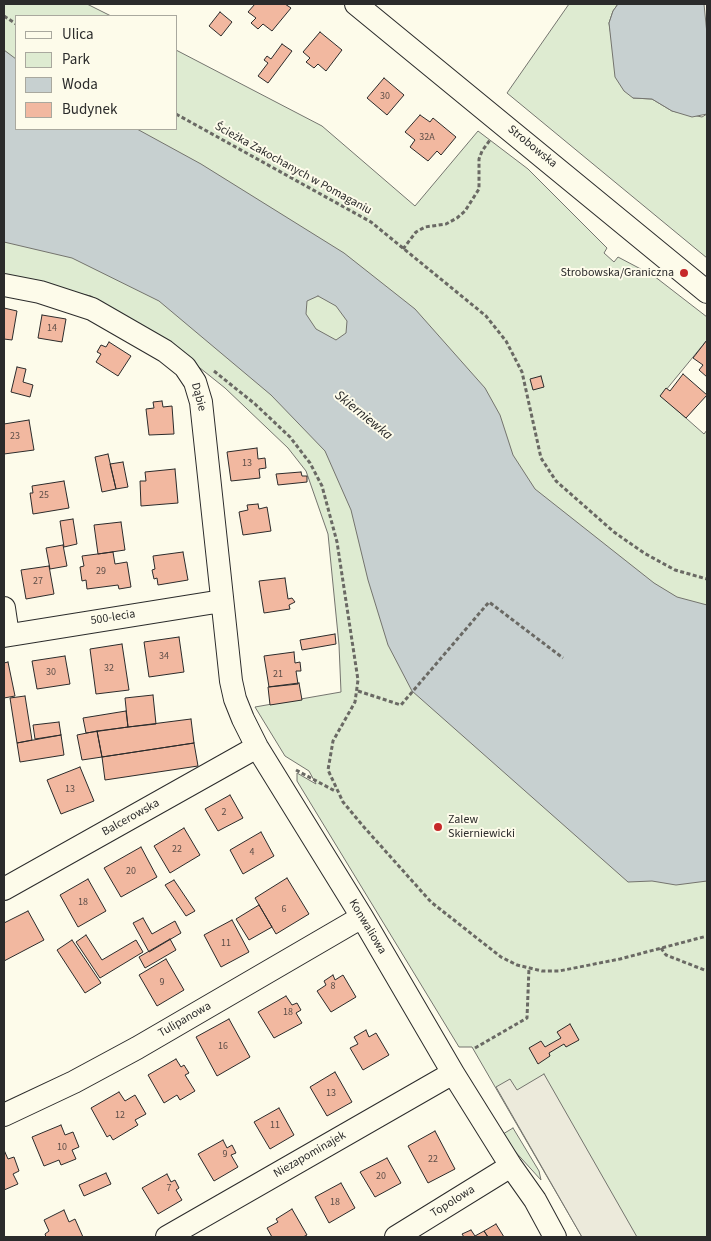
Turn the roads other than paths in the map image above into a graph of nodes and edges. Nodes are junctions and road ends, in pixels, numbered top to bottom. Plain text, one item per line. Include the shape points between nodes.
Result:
1 (356, 4) edge
2 (4, 285) edge
3 (707, 292) edge
4 (222, 601) junction
5 (4, 608) edge
6 (6, 635) edge
7 (257, 747) junction
8 (4, 889) edge
9 (362, 917) junction
10 (453, 1073) junction
11 (4, 1115) edge
12 (511, 1166) junction
13 (166, 1237) edge
14 (396, 1237) edge
15 (555, 1237) edge

1 - 3 street, Strobowska
2 - 4 street, Dąbie via 40,292 92,309 166,351 185,367 196,382 201,402
4 - 6 street, 500-lecia
4 - 7 street, Konwaliowa via 235,700
5 - 6 street
7 - 8 street, Balcerowska
7 - 9 street, Konwaliowa
9 - 10 street, Konwaliowa
9 - 11 street, Tulipanowa via 137,1048
10 - 12 street, Konwaliowa
10 - 13 street, Niezapominajek
12 - 14 street, Topolowa
12 - 15 street, Konwaliowa

